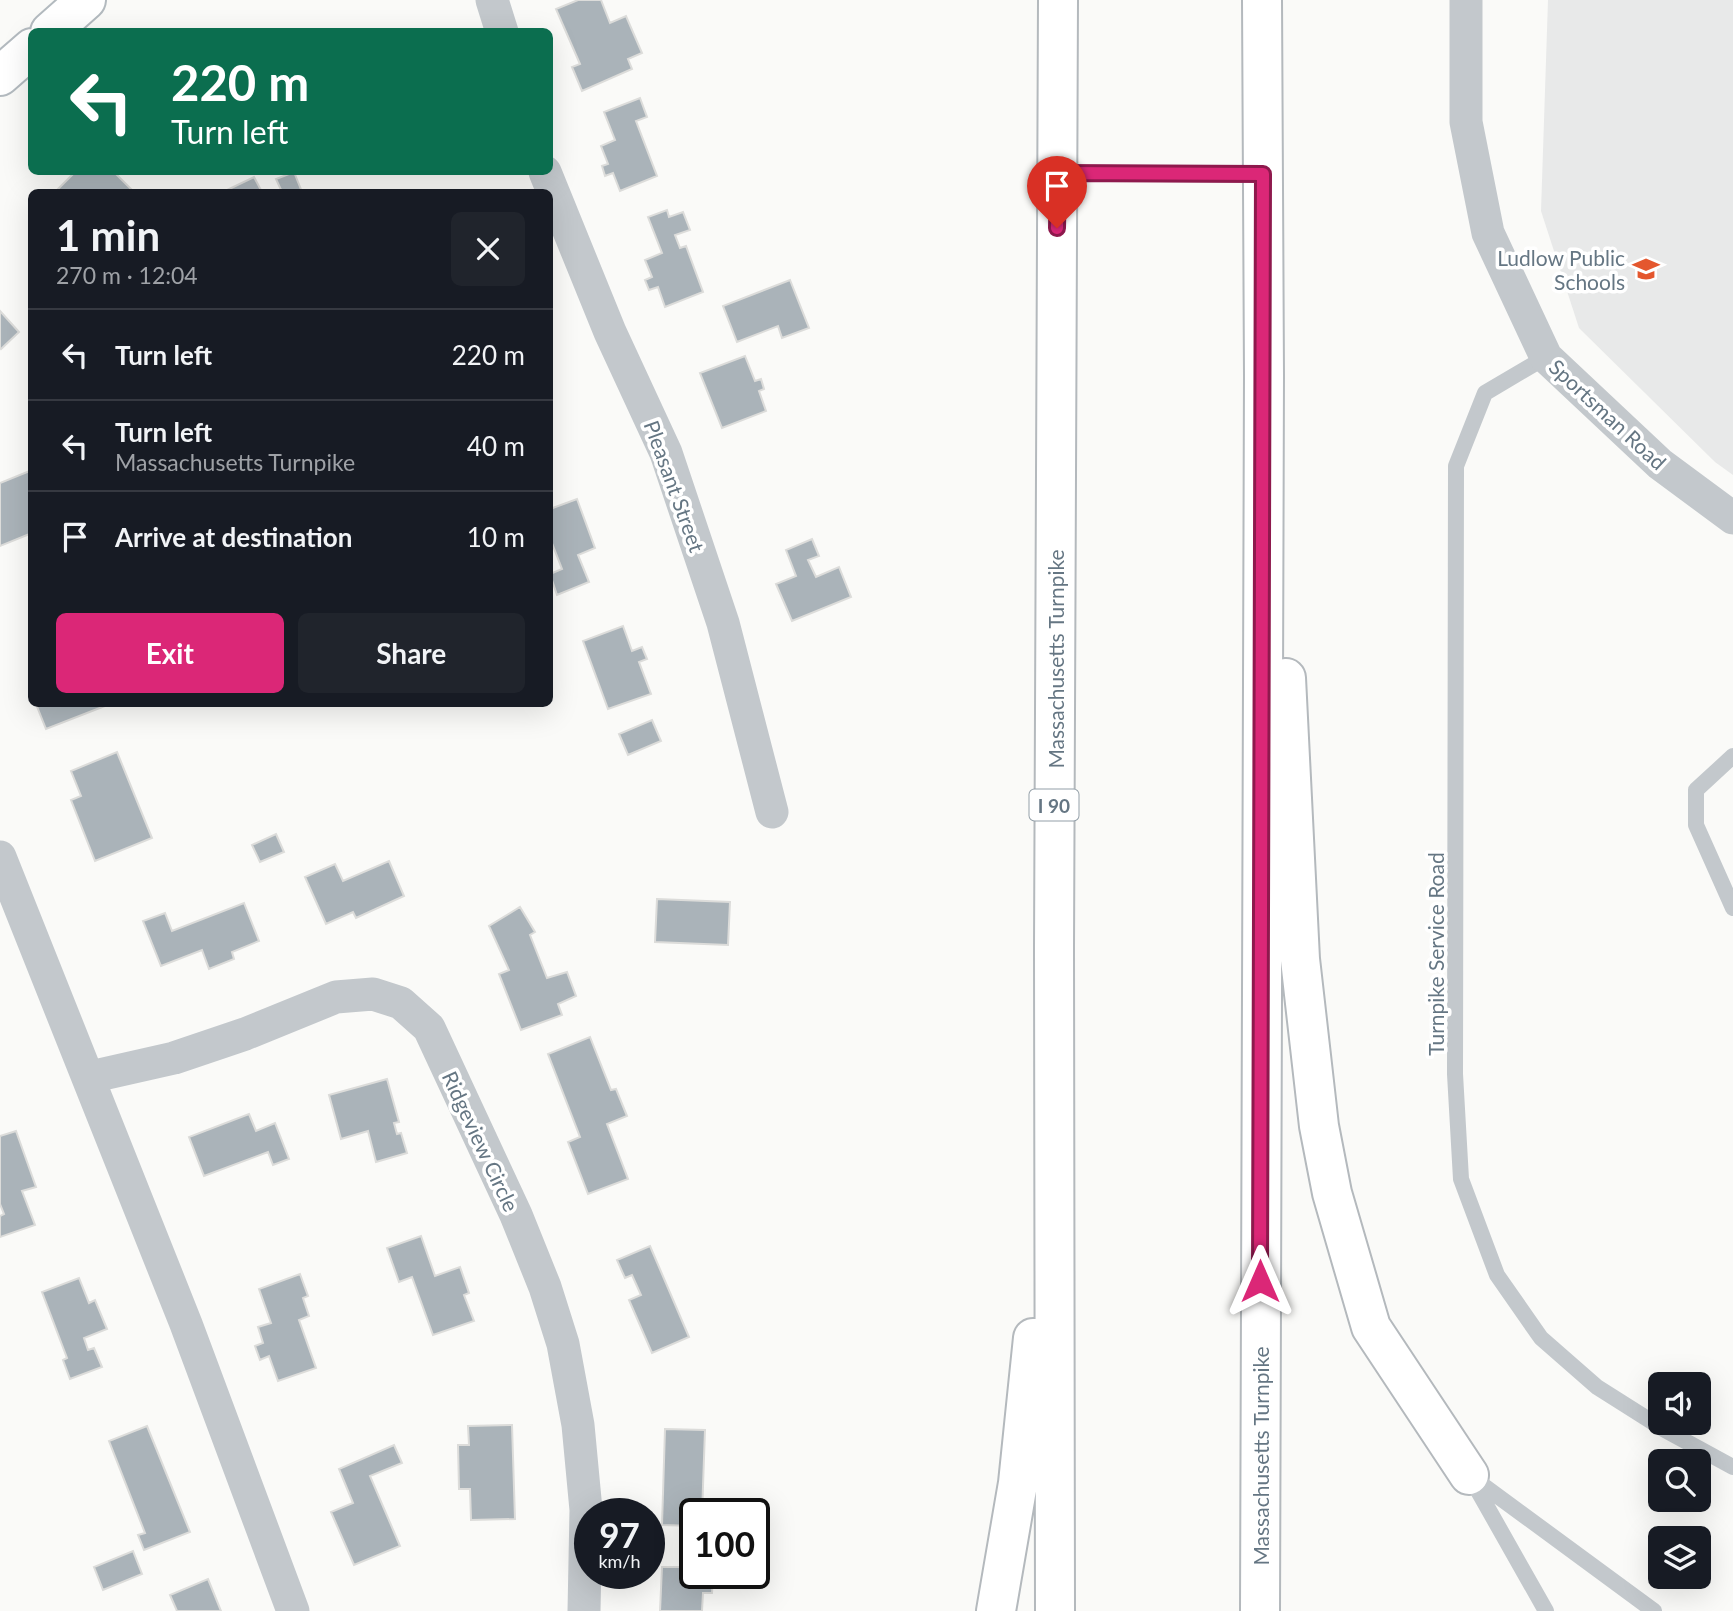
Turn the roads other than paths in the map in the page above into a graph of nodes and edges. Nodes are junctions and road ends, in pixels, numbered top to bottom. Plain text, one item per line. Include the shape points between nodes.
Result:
1 (86, 0) edge
2 (492, 0) edge
3 (1058, 0) edge
4 (1262, 0) edge
5 (1466, 0) edge
6 (54, 28) edge
7 (501, 28) edge
8 (28, 52) edge
9 (0, 76) edge
10 (1058, 173) junction
11 (1263, 174) junction
12 (553, 192) edge
13 (1546, 356) junction
14 (1264, 375) junction
15 (1733, 518) edge
16 (1733, 756) edge
17 (772, 812) dead end
18 (0, 857) edge
19 (1733, 908) edge
20 (1054, 1035) junction
21 (90, 1077) junction
22 (1733, 1467) edge
23 (1469, 1475) junction
24 (293, 1611) edge
25 (584, 1611) edge
26 (996, 1611) edge
27 (1055, 1611) edge
28 (1259, 1611) edge
29 (1546, 1611) edge
30 (1654, 1611) edge

1 - 6 main road
2 - 7 street
3 - 10 main road, Massachusetts Turnpike / I 90
4 - 11 main road, Massachusetts Turnpike
5 - 13 street, Sportsman Road via 1466,122 1488,233
8 - 9 main road
10 - 11 lane
10 - 20 main road, Massachusetts Turnpike / I 90
11 - 14 main road, Massachusetts Turnpike
12 - 17 street, Pleasant Street via 666,453 723,623
13 - 15 street, Sportsman Road via 1660,464
13 - 22 lane, Turnpike Service Road via 1485,393 1456,466 1455,1074 1461,1179 1497,1275 1541,1338 1597,1387
14 - 23 main road via 1287,687 1300,959 1319,1126 1332,1194 1371,1327
14 - 28 main road, Massachusetts Turnpike
16 - 19 lane via 1696,790 1696,825
18 - 21 street
20 - 26 main road via 1025,1423
20 - 27 main road, Massachusetts Turnpike / I 90
21 - 24 street
21 - 25 street, Ridgeview Circle via 174,1058 336,997 373,994 401,1003 429,1028 516,1215 563,1344 578,1425 586,1510
23 - 29 lane
23 - 30 lane

